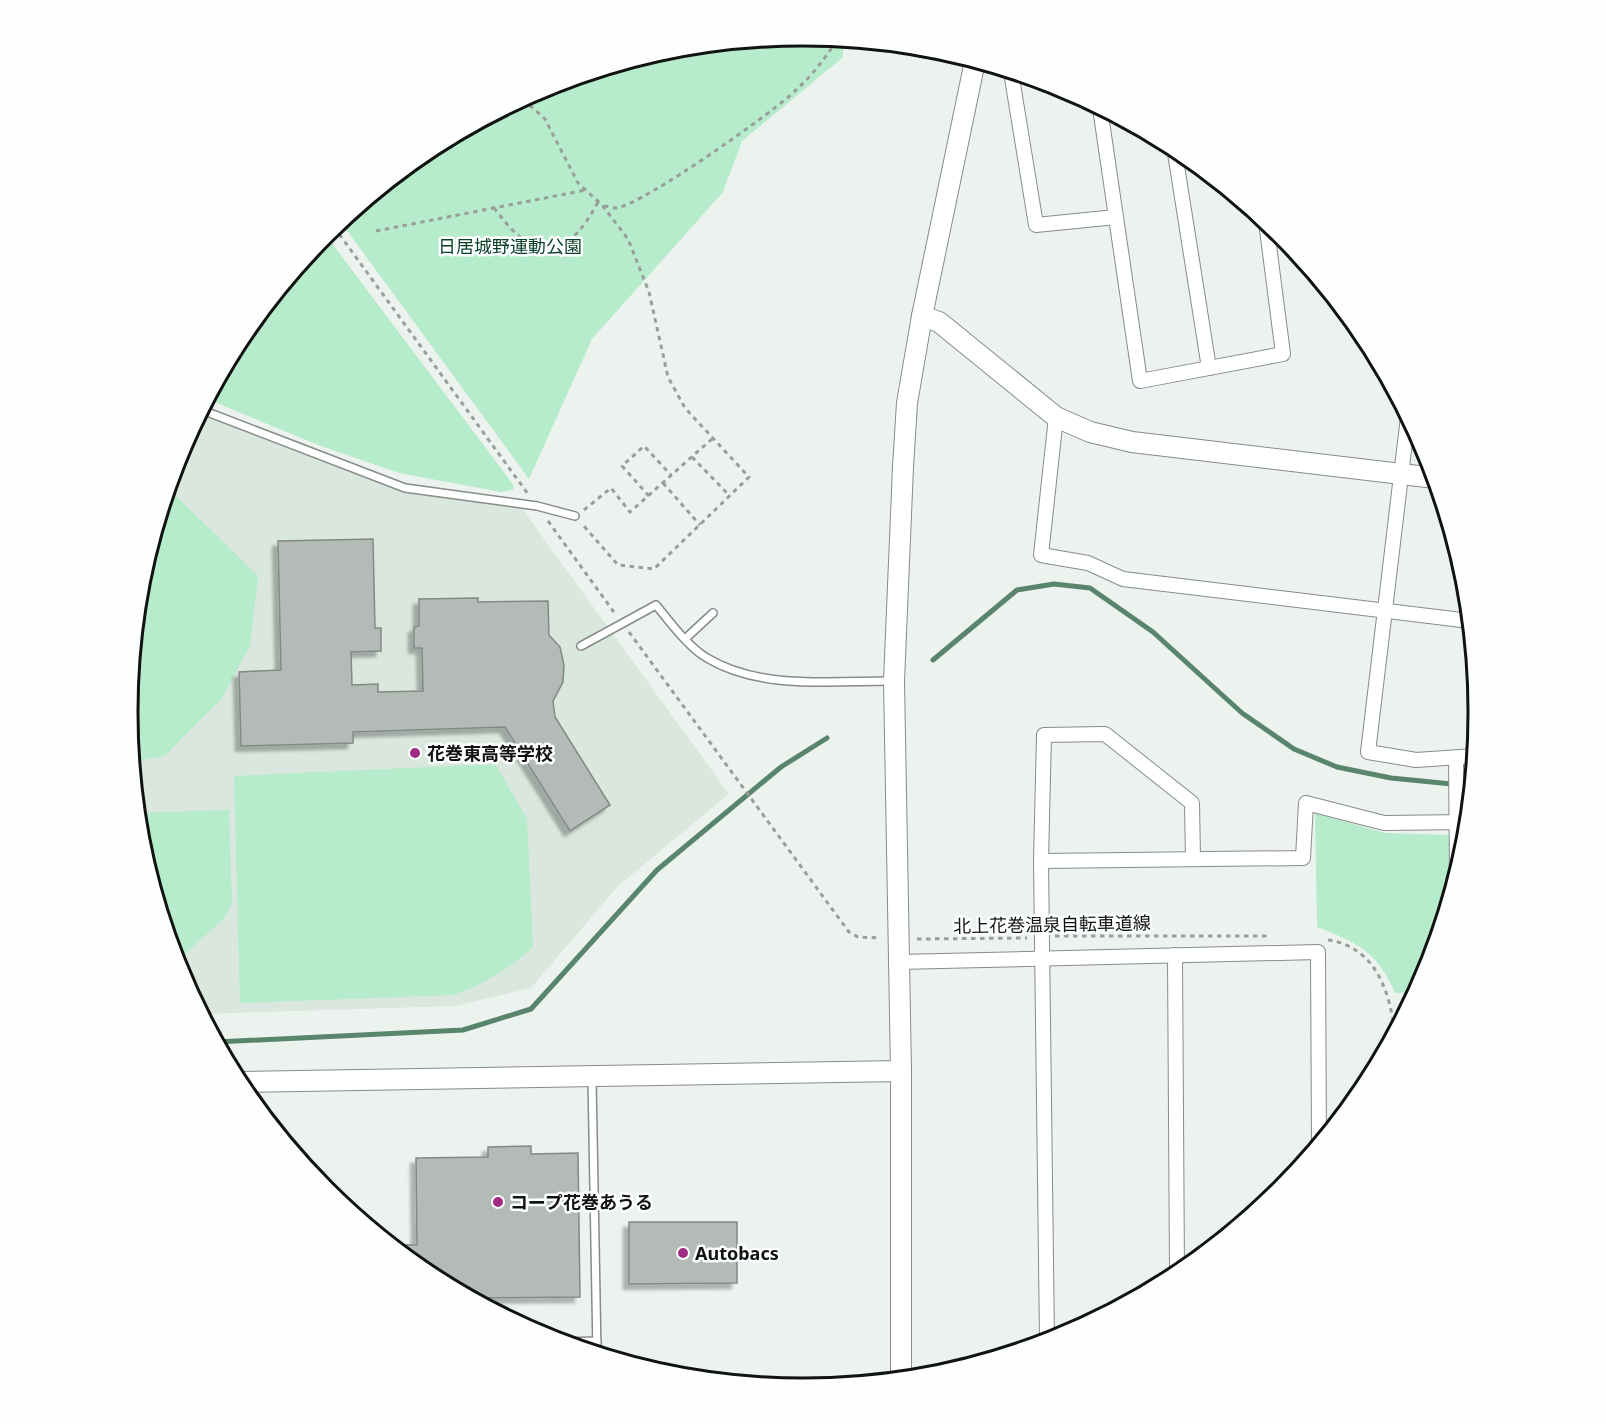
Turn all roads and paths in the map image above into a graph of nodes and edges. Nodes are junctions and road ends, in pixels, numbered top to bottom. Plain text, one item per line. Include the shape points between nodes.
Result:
1 (832, 47) edge
2 (973, 69) edge
3 (1012, 81) edge
4 (530, 105) edge
5 (1101, 117) edge
6 (1176, 161) edge
7 (586, 190) junction
8 (598, 202) junction
9 (602, 205) junction
10 (494, 208) junction
11 (1116, 217) junction
12 (376, 231) dead end
13 (1268, 235) edge
14 (922, 315) junction
15 (1209, 368) junction
16 (209, 413) edge
17 (1056, 417) junction
18 (1406, 431) edge
19 (713, 438) junction
20 (692, 457) junction
21 (1400, 474) junction
22 (672, 475) junction
23 (1425, 477) edge
24 (663, 483) junction
25 (648, 496) junction
26 (730, 496) junction
27 (575, 516) junction
28 (700, 525) junction
29 (1384, 612) junction
30 (713, 613) dead end
31 (1462, 620) edge
32 (686, 638) junction
33 (581, 646) dead end
34 (894, 681) junction
35 (1467, 757) edge
36 (1456, 758) junction
37 (733, 774) dead end
38 (1461, 811) edge
39 (1459, 822) edge
40 (1193, 859) junction
41 (1041, 861) junction
42 (1274, 936) dead end
43 (1042, 937) junction
44 (898, 938) junction
45 (1326, 939) dead end
46 (1175, 955) junction
47 (1042, 958) junction
48 (898, 962) junction
49 (1393, 1019) edge
50 (901, 1071) junction
51 (592, 1077) junction
52 (250, 1082) edge
53 (1319, 1132) edge
54 (1177, 1262) edge
55 (1047, 1331) edge
56 (587, 1341) edge
57 (597, 1341) junction
58 (597, 1344) edge
59 (901, 1370) edge

1 - 9 path via 795,91 699,161 646,195 617,208
2 - 14 street
3 - 11 street via 1036,225
4 - 7 path via 545,119 578,183
5 - 11 street
6 - 15 street
7 - 8 path
7 - 10 path
8 - 9 path
8 - 10 path via 584,229 567,243 545,248 526,241
9 - 19 path via 628,239 650,292 668,377 685,408
10 - 12 path
11 - 15 street via 1140,381
13 - 15 street via 1283,354
14 - 17 street via 939,322
14 - 34 street via 907,403
16 - 27 lane via 405,488 537,506
17 - 21 street via 1089,432 1132,442
17 - 29 street via 1041,555 1088,563 1123,579
18 - 21 street
19 - 20 path
19 - 26 path via 749,477
20 - 22 path
20 - 26 path
21 - 23 street
21 - 29 street
22 - 24 path
22 - 25 path via 644,446 622,466
24 - 25 path
24 - 28 path
25 - 27 path via 630,512 611,488
26 - 28 path
27 - 28 path via 618,565 654,569
29 - 31 street
29 - 36 street via 1368,752 1416,760
30 - 32 lane
32 - 33 lane via 656,605
32 - 34 lane via 705,658 747,674 789,681
34 - 44 street
35 - 36 street
36 - 38 street
37 - 44 path, 北上花巻温泉自転車道線 via 849,932 858,937
39 - 40 street via 1384,823 1306,803 1303,858
40 - 41 street
40 - 41 street via 1192,803 1105,734 1044,735
41 - 43 street
42 - 43 path, 北上花巻温泉自転車道線
43 - 44 path, 北上花巻温泉自転車道線
43 - 47 street
44 - 48 street
45 - 49 path via 1356,952 1383,981
46 - 47 street
46 - 53 street via 1318,952
46 - 54 street
47 - 48 street
47 - 55 street
48 - 50 street
50 - 51 street
50 - 59 street
51 - 52 street
51 - 57 lane
56 - 57 lane
57 - 58 lane

